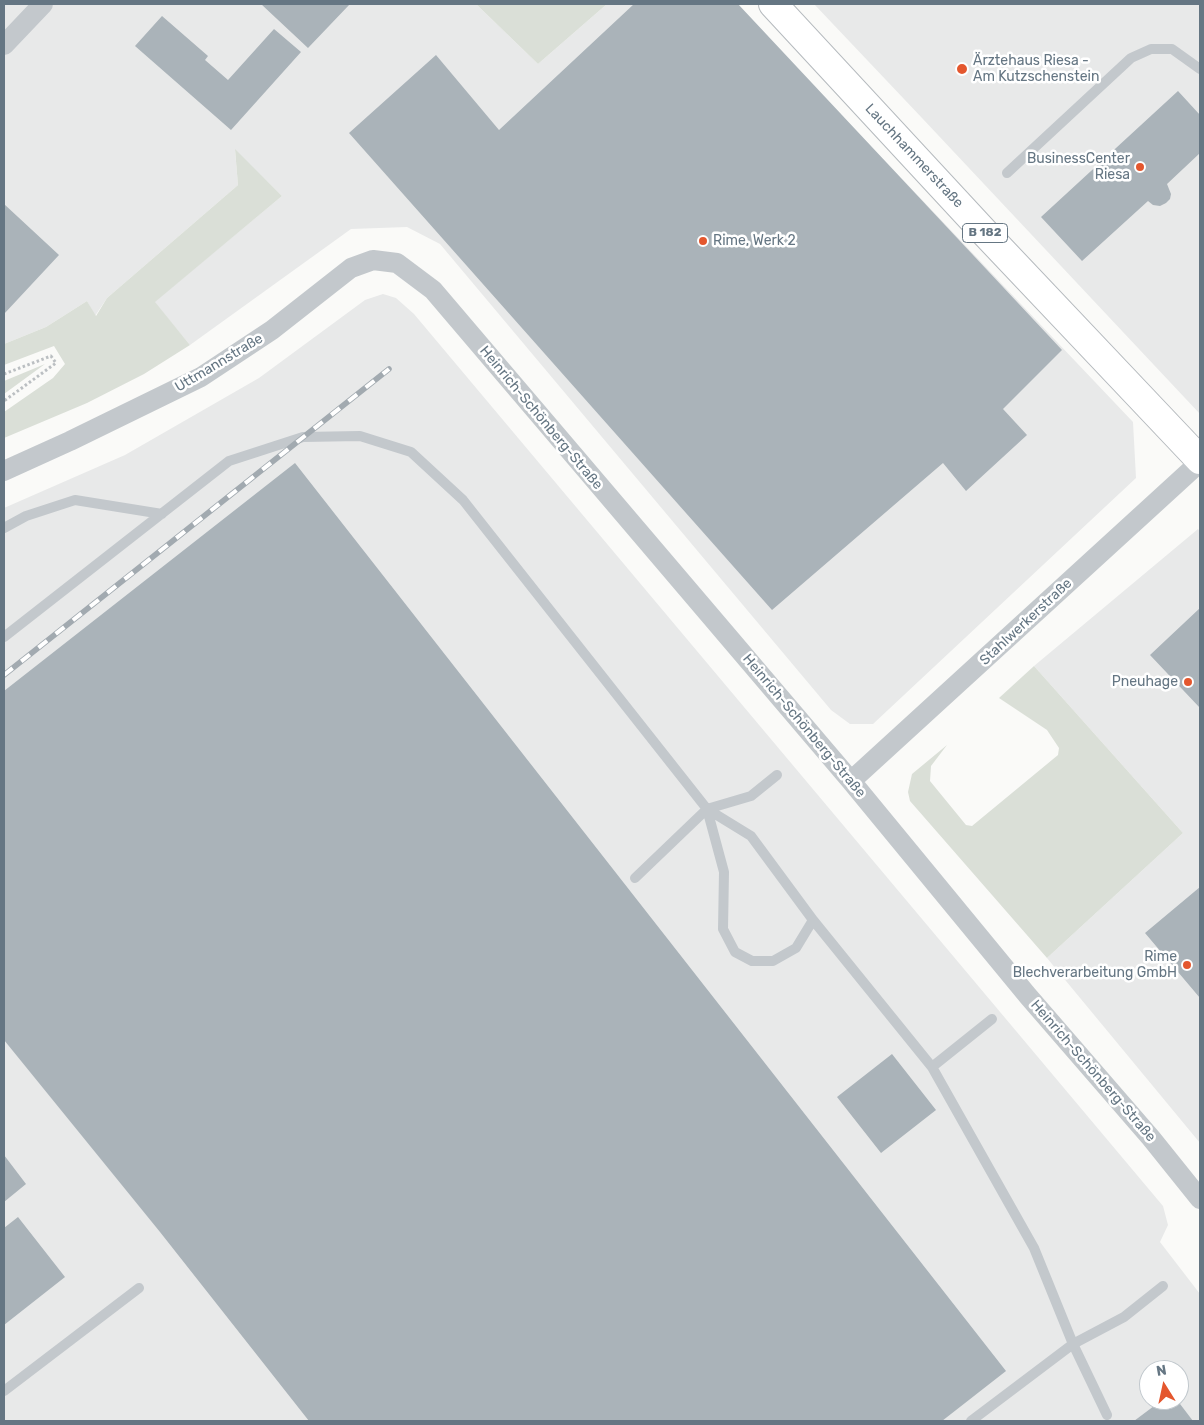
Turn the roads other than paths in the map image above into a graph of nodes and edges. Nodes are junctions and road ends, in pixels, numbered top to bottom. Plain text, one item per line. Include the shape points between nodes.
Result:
1 (43, 4) edge
2 (773, 4) edge
3 (4, 44) edge
4 (1200, 69) edge
5 (1007, 173) dead end
6 (397, 263) joint
7 (1200, 461) edge
8 (4, 470) edge
9 (162, 514) junction
10 (4, 528) edge
11 (4, 637) edge
12 (777, 775) dead end
13 (851, 781) junction
14 (707, 809) junction
15 (635, 878) dead end
16 (813, 920) junction
17 (992, 1019) dead end
18 (932, 1067) junction
19 (1200, 1199) edge
20 (1164, 1286) dead end
21 (140, 1288) dead end
22 (1072, 1344) junction
23 (4, 1390) edge
24 (1107, 1415) dead end
25 (971, 1421) edge

1 - 3 street
2 - 7 main road, Lauchhammerstraße / B 182
4 - 5 lane via 1172,49 1151,49 1131,58
6 - 8 street, Uttmannstraße via 373,260 351,268 272,330 201,377
6 - 13 street, Heinrich-Schönberg-Straße via 433,290
7 - 13 street, Stahlwerkerstraße
9 - 10 lane via 75,500 26,516
9 - 11 lane
9 - 14 lane via 229,461 303,437 360,436 411,452 464,500
12 - 14 lane via 750,796
13 - 19 street, Heinrich-Schönberg-Straße
14 - 15 lane
14 - 16 lane via 751,836
14 - 16 lane via 724,872 723,929 734,952 752,961 773,961 796,948
16 - 18 lane
17 - 18 lane
18 - 22 lane via 1034,1248
20 - 22 lane via 1124,1317
21 - 23 lane
22 - 24 lane
22 - 25 lane

